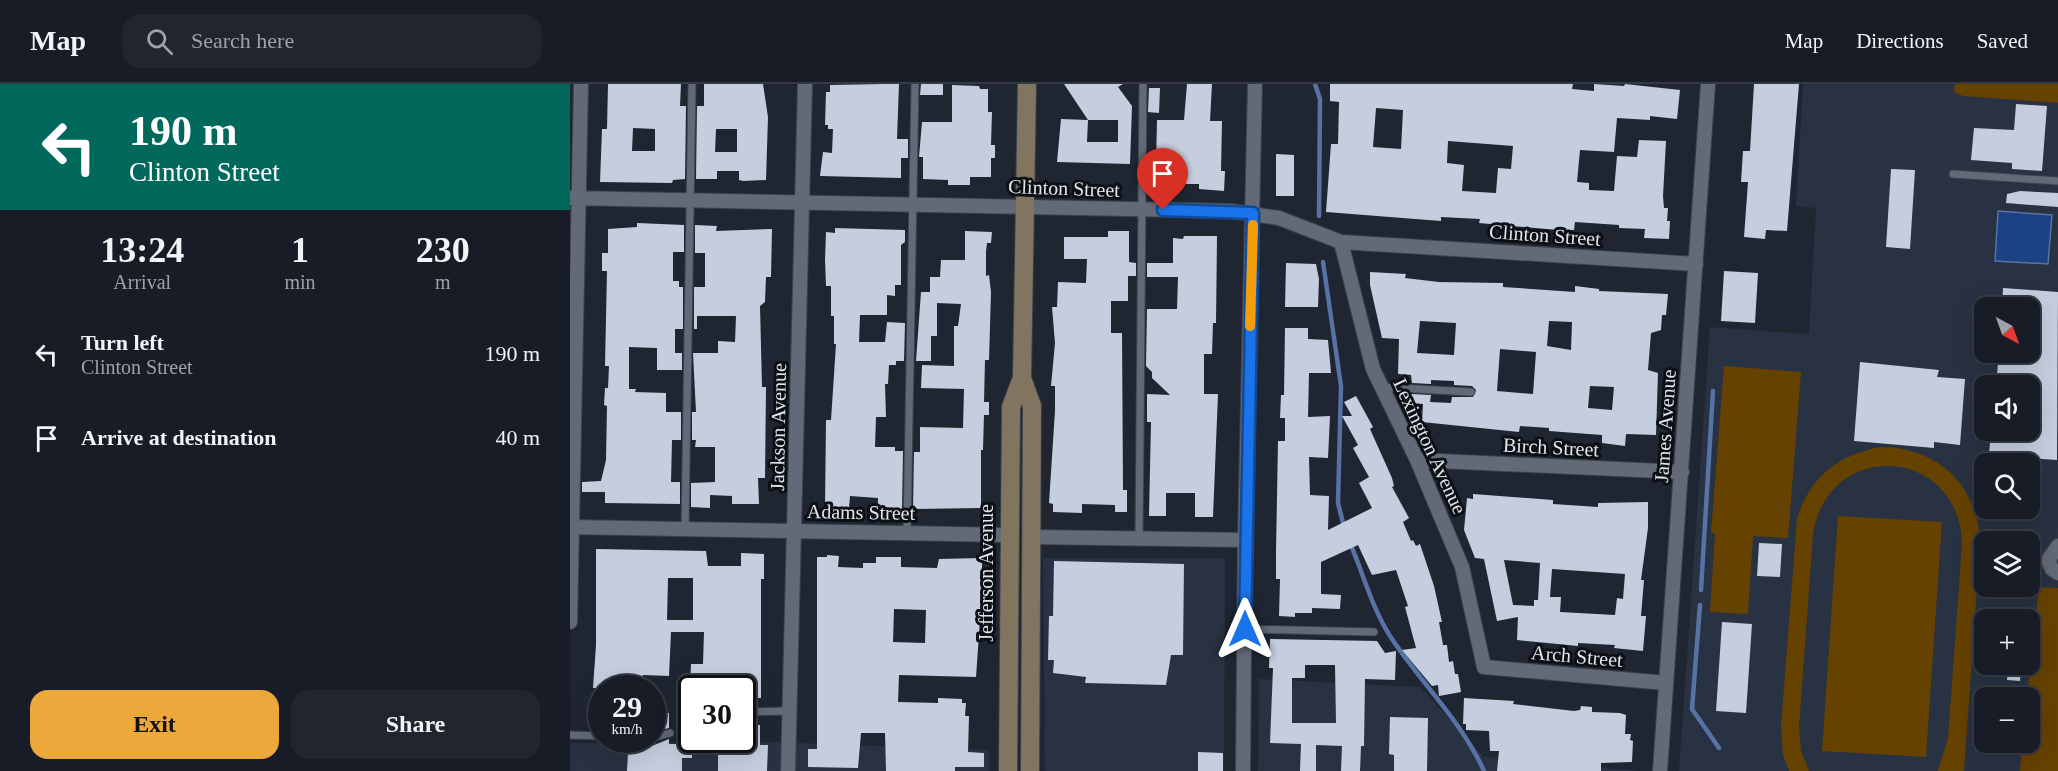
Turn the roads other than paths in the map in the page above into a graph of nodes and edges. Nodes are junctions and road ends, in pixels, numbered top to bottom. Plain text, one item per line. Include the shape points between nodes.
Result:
1 (581, 84) edge
2 (692, 84) edge
3 (805, 84) edge
4 (915, 84) edge
5 (1027, 84) edge
6 (1143, 84) edge
7 (1255, 84) edge
8 (1708, 84) edge
9 (1953, 174) dead end
10 (2058, 181) edge
11 (574, 198) edge
12 (690, 201) junction
13 (803, 203) junction
14 (914, 204) junction
15 (1024, 206) junction
16 (1141, 210) junction
17 (1253, 213) junction
18 (1341, 242) junction
19 (1696, 264) junction
20 (1022, 378) junction
21 (1381, 387) junction
22 (1471, 392) dead end
23 (1417, 460) junction
24 (1682, 472) junction
25 (1009, 496) junction
26 (572, 527) edge
27 (685, 528) junction
28 (795, 530) junction
29 (907, 532) junction
30 (1008, 534) junction
31 (1033, 537) junction
32 (1139, 539) junction
33 (1245, 540) junction
34 (2058, 546) edge
35 (2058, 573) edge
36 (1008, 600) junction
37 (570, 622) edge
38 (1245, 629) junction
39 (1374, 632) dead end
40 (1484, 667) joint
41 (1666, 683) junction
42 (790, 711) junction
43 (756, 712) edge
44 (670, 733) dead end
45 (666, 734) edge
46 (570, 735) edge
47 (588, 736) edge
48 (788, 771) edge
49 (1008, 771) edge
50 (1030, 771) edge
51 (1243, 771) edge
52 (1660, 771) edge

1 - 11 street
2 - 12 lane
3 - 13 street, Jackson Avenue
4 - 14 lane
5 - 15 main road, Jefferson Avenue
6 - 16 lane
7 - 17 street
8 - 19 street, James Avenue
9 - 10 lane
11 - 12 street, Clinton Street
11 - 26 street
12 - 13 street, Clinton Street
12 - 27 lane
13 - 14 street, Clinton Street
13 - 28 street, Jackson Avenue
14 - 15 street, Clinton Street
14 - 29 lane
15 - 16 street, Clinton Street
15 - 20 main road, Jefferson Avenue
16 - 17 street, Clinton Street
16 - 32 lane
17 - 18 street, Clinton Street via 1279,218
17 - 33 street
18 - 19 street, Clinton Street
18 - 21 street, Lexington Avenue
19 - 24 street, James Avenue
20 - 25 main road, Jefferson Avenue via 1011,407
20 - 31 main road, Jefferson Avenue via 1032,406
21 - 22 lane
21 - 23 street, Lexington Avenue
23 - 24 street, Birch Street
23 - 40 street, Lexington Avenue via 1462,567
24 - 41 street, James Avenue
25 - 30 main road, Jefferson Avenue
25 - 31 main road via 1021,526
26 - 27 street, Adams Street
26 - 37 street
27 - 28 street, Adams Street
28 - 29 street, Adams Street
28 - 42 street, Jackson Avenue
29 - 30 street, Adams Street
30 - 36 main road, Jefferson Avenue
31 - 32 street
31 - 36 main road via 1020,551 1018,579
31 - 50 main road, Jefferson Avenue
32 - 33 street
33 - 38 street
34 - 35 street via 2048,560
36 - 49 main road, Jefferson Avenue
38 - 39 lane
38 - 51 street
40 - 41 street, Arch Street
41 - 52 street, James Avenue
42 - 43 lane
42 - 48 street, Jackson Avenue
44 - 45 lane
46 - 47 lane

